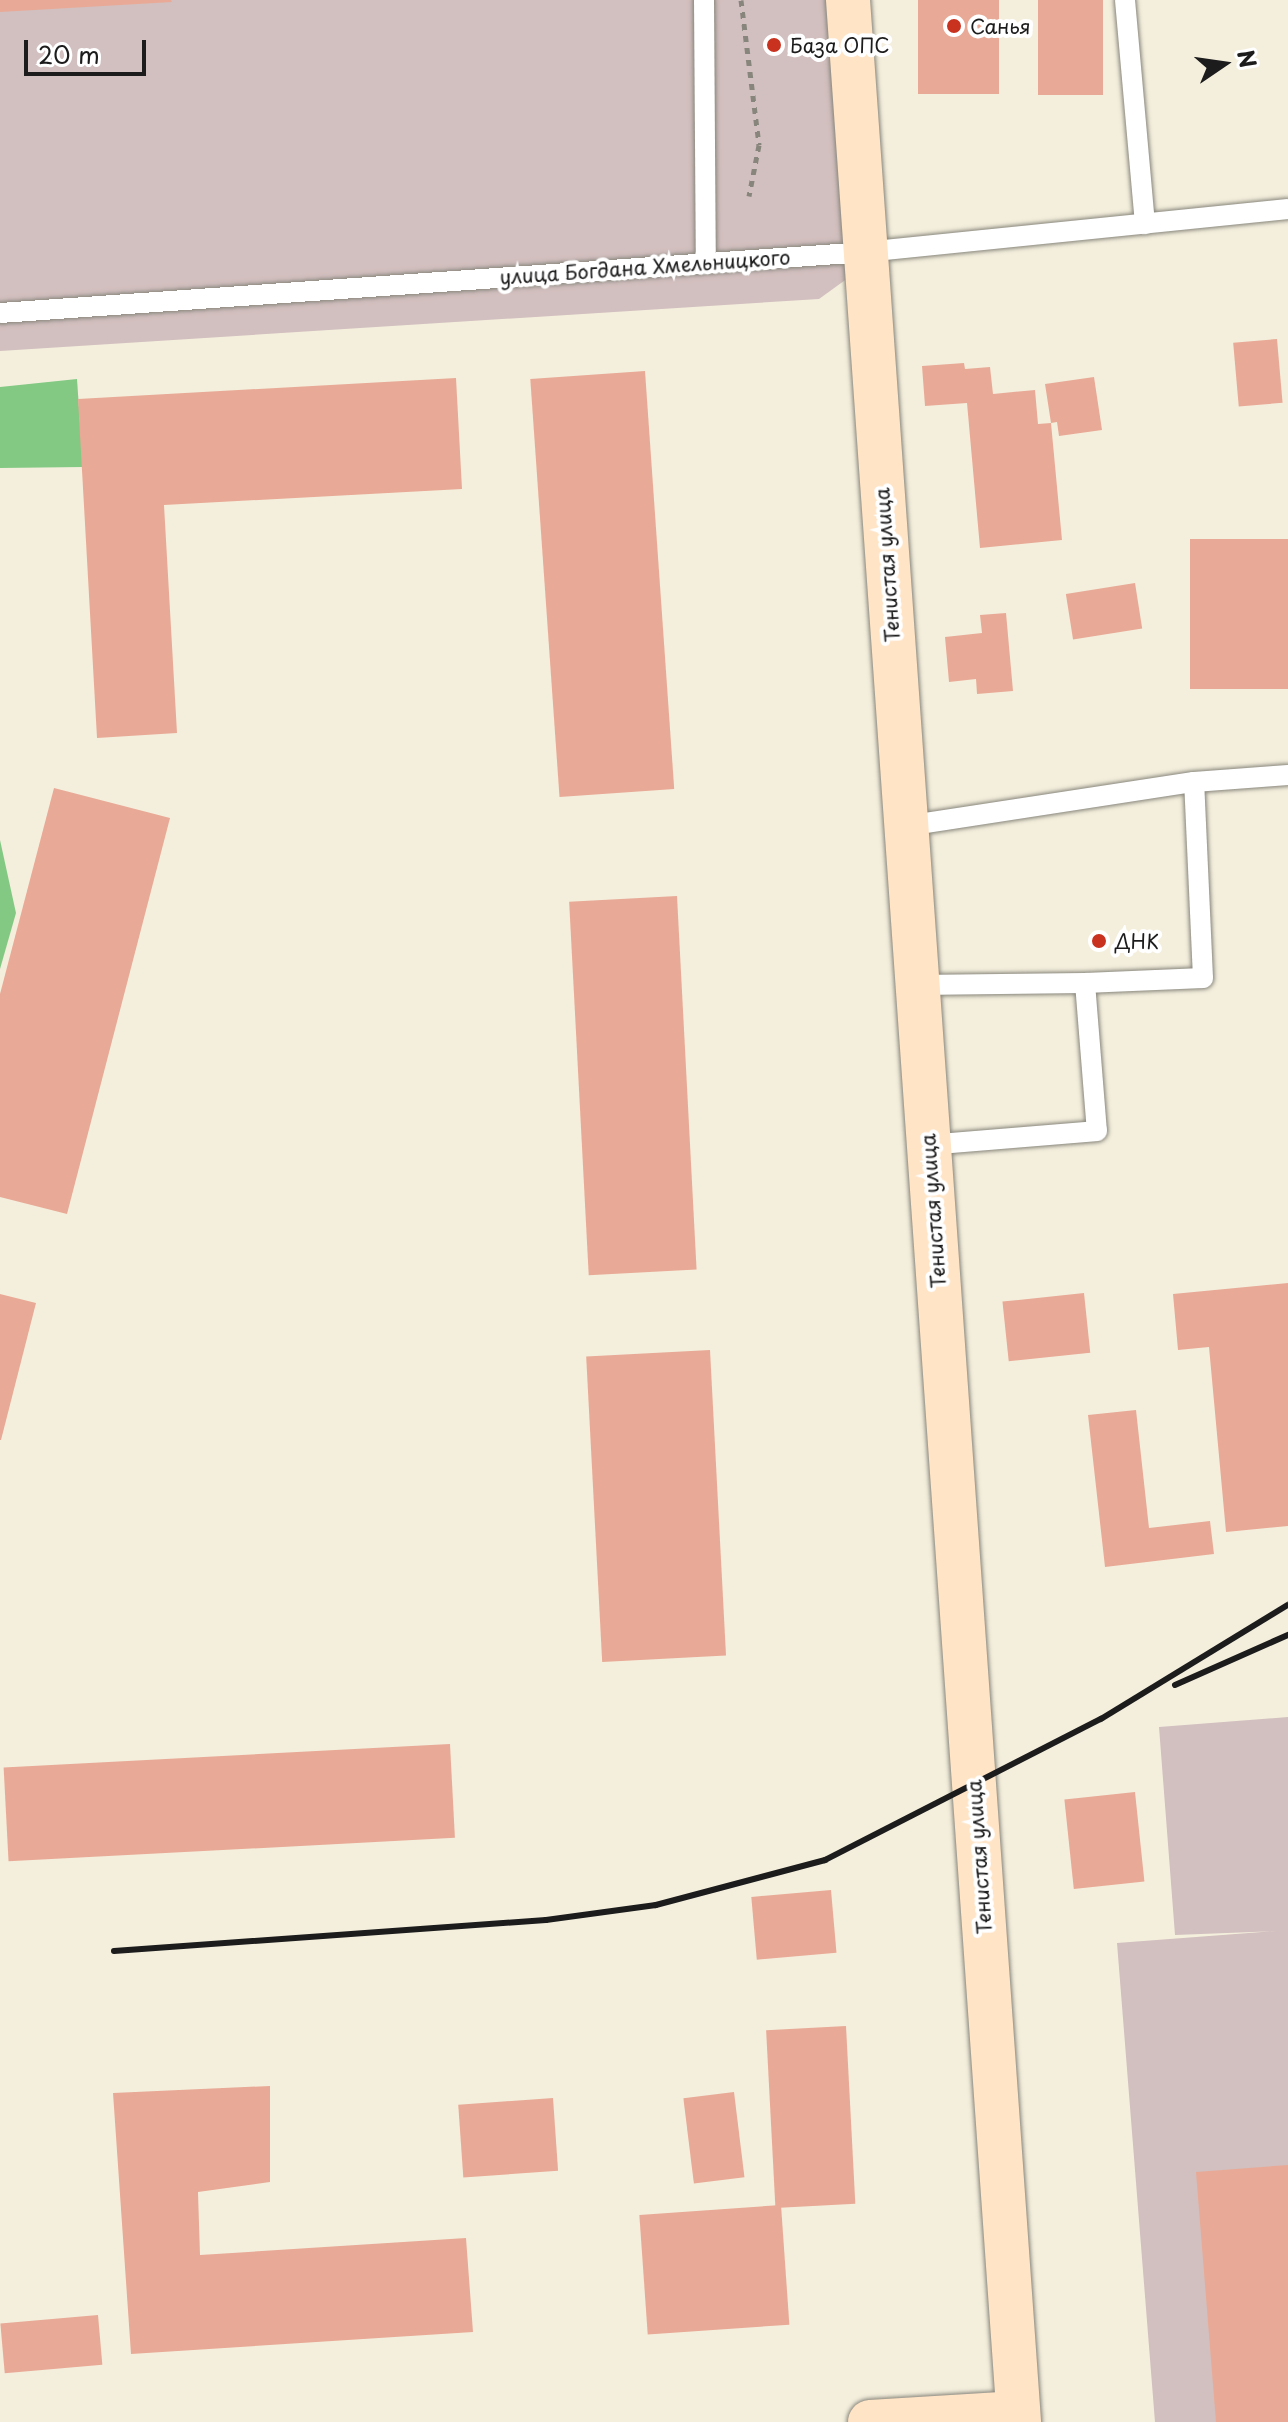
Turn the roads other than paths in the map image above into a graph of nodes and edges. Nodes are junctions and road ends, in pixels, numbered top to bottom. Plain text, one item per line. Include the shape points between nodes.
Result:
1 (704, 0) edge
2 (848, 0) edge
3 (1125, 0) edge
4 (1288, 209) edge
5 (1145, 224) junction
6 (865, 252) junction
7 (706, 263) junction
8 (0, 313) edge
9 (1288, 775) edge
10 (1194, 782) junction
11 (906, 826) junction
12 (1085, 983) junction
13 (917, 985) junction
14 (928, 1145) junction
15 (1018, 2418) edge
16 (870, 2422) edge

1 - 7 lane
2 - 6 main road, Тенистая улица
3 - 5 lane
4 - 5 lane, улица Богдана Хмельницкого
5 - 6 lane, улица Богдана Хмельницкого
6 - 7 lane, улица Богдана Хмельницкого
6 - 11 main road, Тенистая улица
7 - 8 lane, улица Богдана Хмельницкого
9 - 10 lane
10 - 11 lane
10 - 12 lane via 1203,978
11 - 13 main road, Тенистая улица
12 - 13 lane
12 - 14 lane via 1097,1131
13 - 14 main road, Тенистая улица
14 - 15 main road, Тенистая улица
15 - 16 main road

